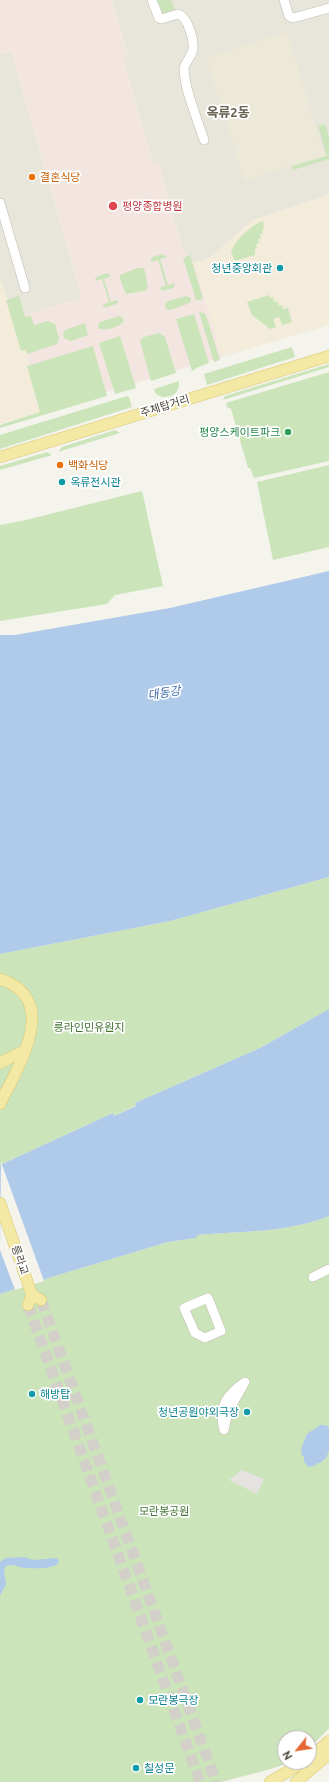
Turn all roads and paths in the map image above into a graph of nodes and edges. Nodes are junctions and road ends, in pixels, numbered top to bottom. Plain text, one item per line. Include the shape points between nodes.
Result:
1 (152, 0) edge
2 (284, 0) edge
3 (329, 8) edge
4 (204, 140) dead end
5 (0, 203) edge
6 (25, 288) dead end
7 (329, 356) edge
8 (0, 457) edge
9 (0, 979) edge
10 (24, 1051) junction
11 (0, 1063) edge
12 (0, 1104) edge
13 (0, 1203) edge
14 (329, 1269) edge
15 (313, 1277) dead end
16 (34, 1300) tunnel mouth
17 (205, 1338) joint
18 (329, 1741) edge
19 (317, 1752) edge
20 (329, 1754) edge
21 (290, 1770) edge
22 (270, 1782) edge
23 (296, 1782) edge

1 - 4 street via 159,18 178,14 185,19 193,50 184,68
2 - 3 street via 289,16 293,18
5 - 6 street
7 - 8 main road, 주체탑거리
9 - 10 main road via 15,985 30,1003 33,1021
10 - 11 main road
10 - 12 main road
13 - 16 main road, 릉라교
14 - 15 street
17 - 17 street via 221,1331 208,1298 184,1308 196,1333
18 - 19 main road
20 - 23 main road
21 - 22 main road

